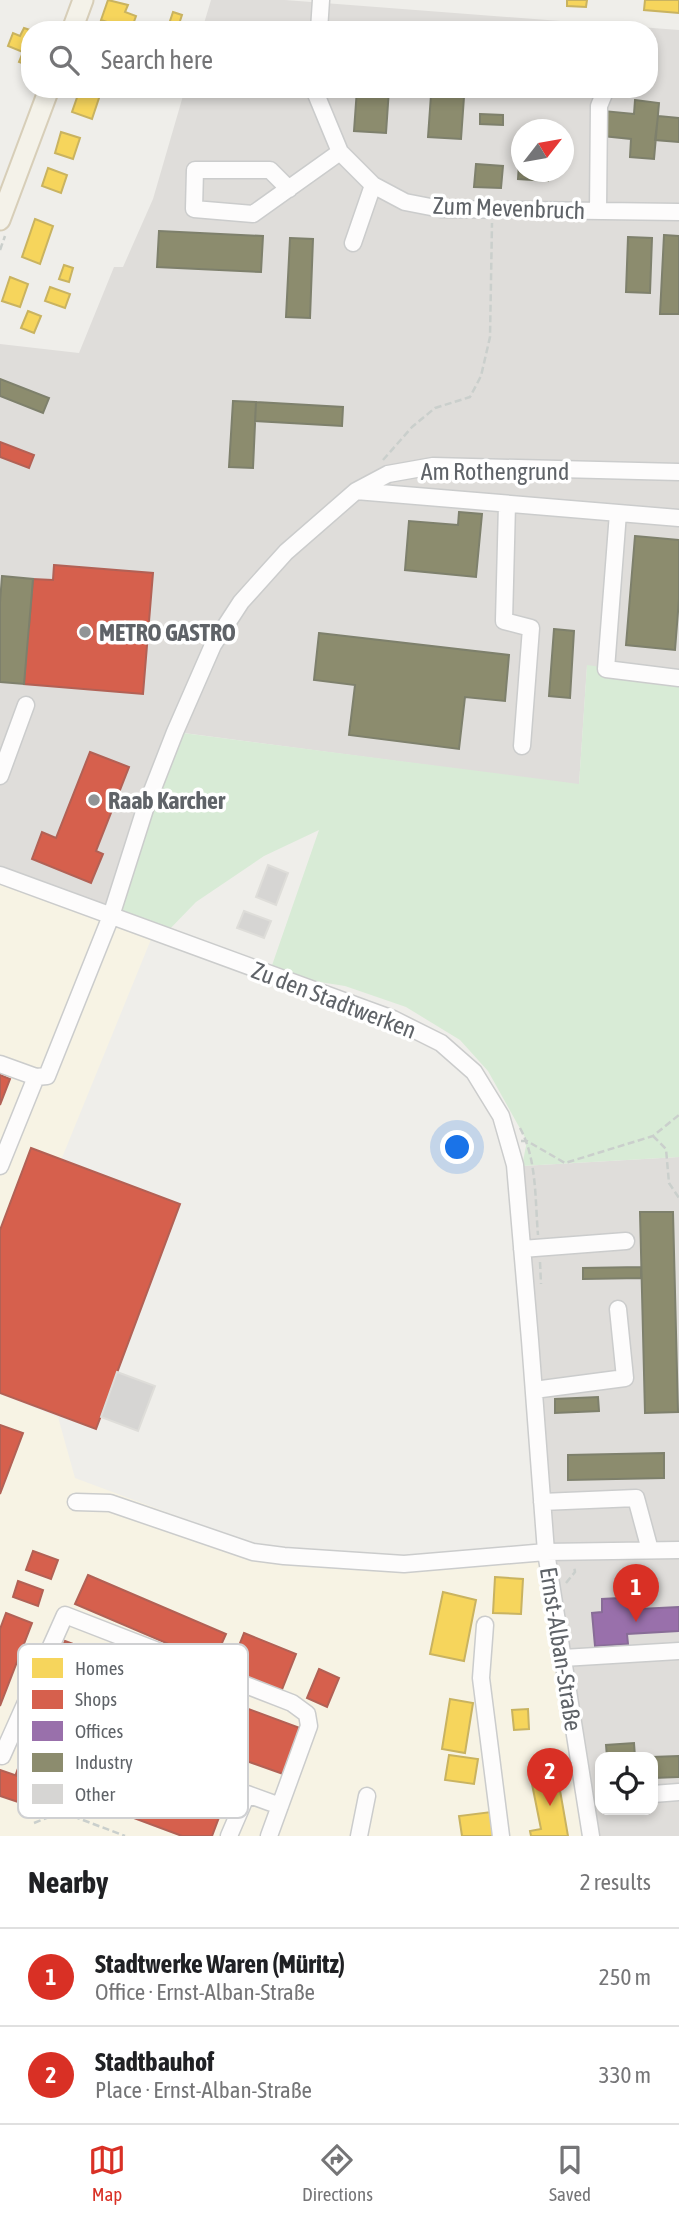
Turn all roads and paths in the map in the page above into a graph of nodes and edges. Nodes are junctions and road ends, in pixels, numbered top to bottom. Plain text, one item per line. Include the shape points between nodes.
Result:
1 (83, 0) edge
2 (321, 0) edge
3 (75, 21) edge
4 (320, 21) edge
5 (46, 98) edge
6 (318, 98) edge
7 (602, 98) edge
8 (340, 152) junction
9 (373, 185) junction
10 (289, 189) junction
11 (492, 209) junction
12 (598, 211) junction
13 (679, 212) edge
14 (0, 220) edge
15 (353, 243) dead end
16 (380, 464) dead end
17 (679, 472) edge
18 (356, 491) junction
19 (508, 504) junction
20 (618, 513) junction
21 (679, 518) edge
22 (679, 678) edge
23 (26, 705) dead end
24 (522, 746) dead end
25 (0, 776) edge
26 (0, 875) edge
27 (111, 916) junction
28 (0, 1064) edge
29 (36, 1077) junction
30 (679, 1115) edge
31 (653, 1136) junction
32 (530, 1143) dead end
33 (0, 1166) edge
34 (679, 1198) edge
35 (626, 1241) dead end
36 (522, 1249) junction
37 (618, 1309) dead end
38 (534, 1390) junction
39 (76, 1502) dead end
40 (542, 1502) junction
41 (650, 1550) junction
42 (679, 1550) edge
43 (546, 1552) junction
44 (485, 1625) dead end
45 (52, 1644) edge
46 (140, 1644) edge
47 (679, 1651) edge
48 (563, 1658) junction
49 (248, 1686) edge
50 (18, 1720) edge
51 (2, 1756) edge
52 (679, 1793) edge
53 (248, 1794) edge
54 (658, 1794) edge
55 (367, 1796) dead end
56 (279, 1806) junction
57 (47, 1818) edge
58 (78, 1818) edge
59 (237, 1818) edge
60 (34, 1823) dead end
61 (125, 1836) edge
62 (229, 1836) edge
63 (269, 1836) edge
64 (359, 1836) edge
65 (501, 1836) edge
66 (591, 1836) edge

1 - 3 main road
2 - 4 street
5 - 14 main road
6 - 8 street, Zum Mevenbruch
7 - 12 street
8 - 9 street, Zum Mevenbruch
8 - 10 street
9 - 11 street, Zum Mevenbruch via 405,202 441,209
9 - 15 street
10 - 10 street via 270,170 195,170 194,209 253,214
11 - 12 street, Zum Mevenbruch
11 - 16 path via 490,337 481,376 470,397 435,408
12 - 13 street, Zum Mevenbruch
17 - 18 street, Am Rothengrund via 433,466 388,474
18 - 19 street
18 - 27 street, Am Rothengrund via 286,552 240,602 213,645 145,809
19 - 20 street
19 - 24 street via 504,621 531,628
20 - 21 street
20 - 22 street via 606,669
23 - 25 street
26 - 27 street, Zu den Stadtwerken
27 - 29 street, Am Rothengrund via 47,1076
27 - 36 street, Zu den Stadtwerken via 393,1019 441,1043 474,1072 501,1116 514,1165
28 - 29 street
29 - 33 street
30 - 31 path
31 - 32 path via 565,1163
31 - 34 path via 666,1149 669,1183
35 - 36 street
36 - 38 street, Zu den Stadtwerken
37 - 38 street via 625,1378
38 - 40 street, Zu den Stadtwerken
39 - 43 street via 110,1503 253,1552 284,1556 404,1564
40 - 41 street via 636,1498
40 - 43 street, Zu den Stadtwerken
41 - 42 street, Ernst-Alban-Straße
41 - 43 street, Ernst-Alban-Straße
43 - 48 street, Ernst-Alban-Straße
44 - 65 street via 481,1678
45 - 46 street via 65,1615
47 - 48 street
48 - 66 street, Ernst-Alban-Straße
49 - 56 street via 307,1714 309,1726
50 - 51 street
52 - 54 street
53 - 56 street
55 - 64 street
56 - 63 street
57 - 60 path
58 - 61 path
59 - 62 street

